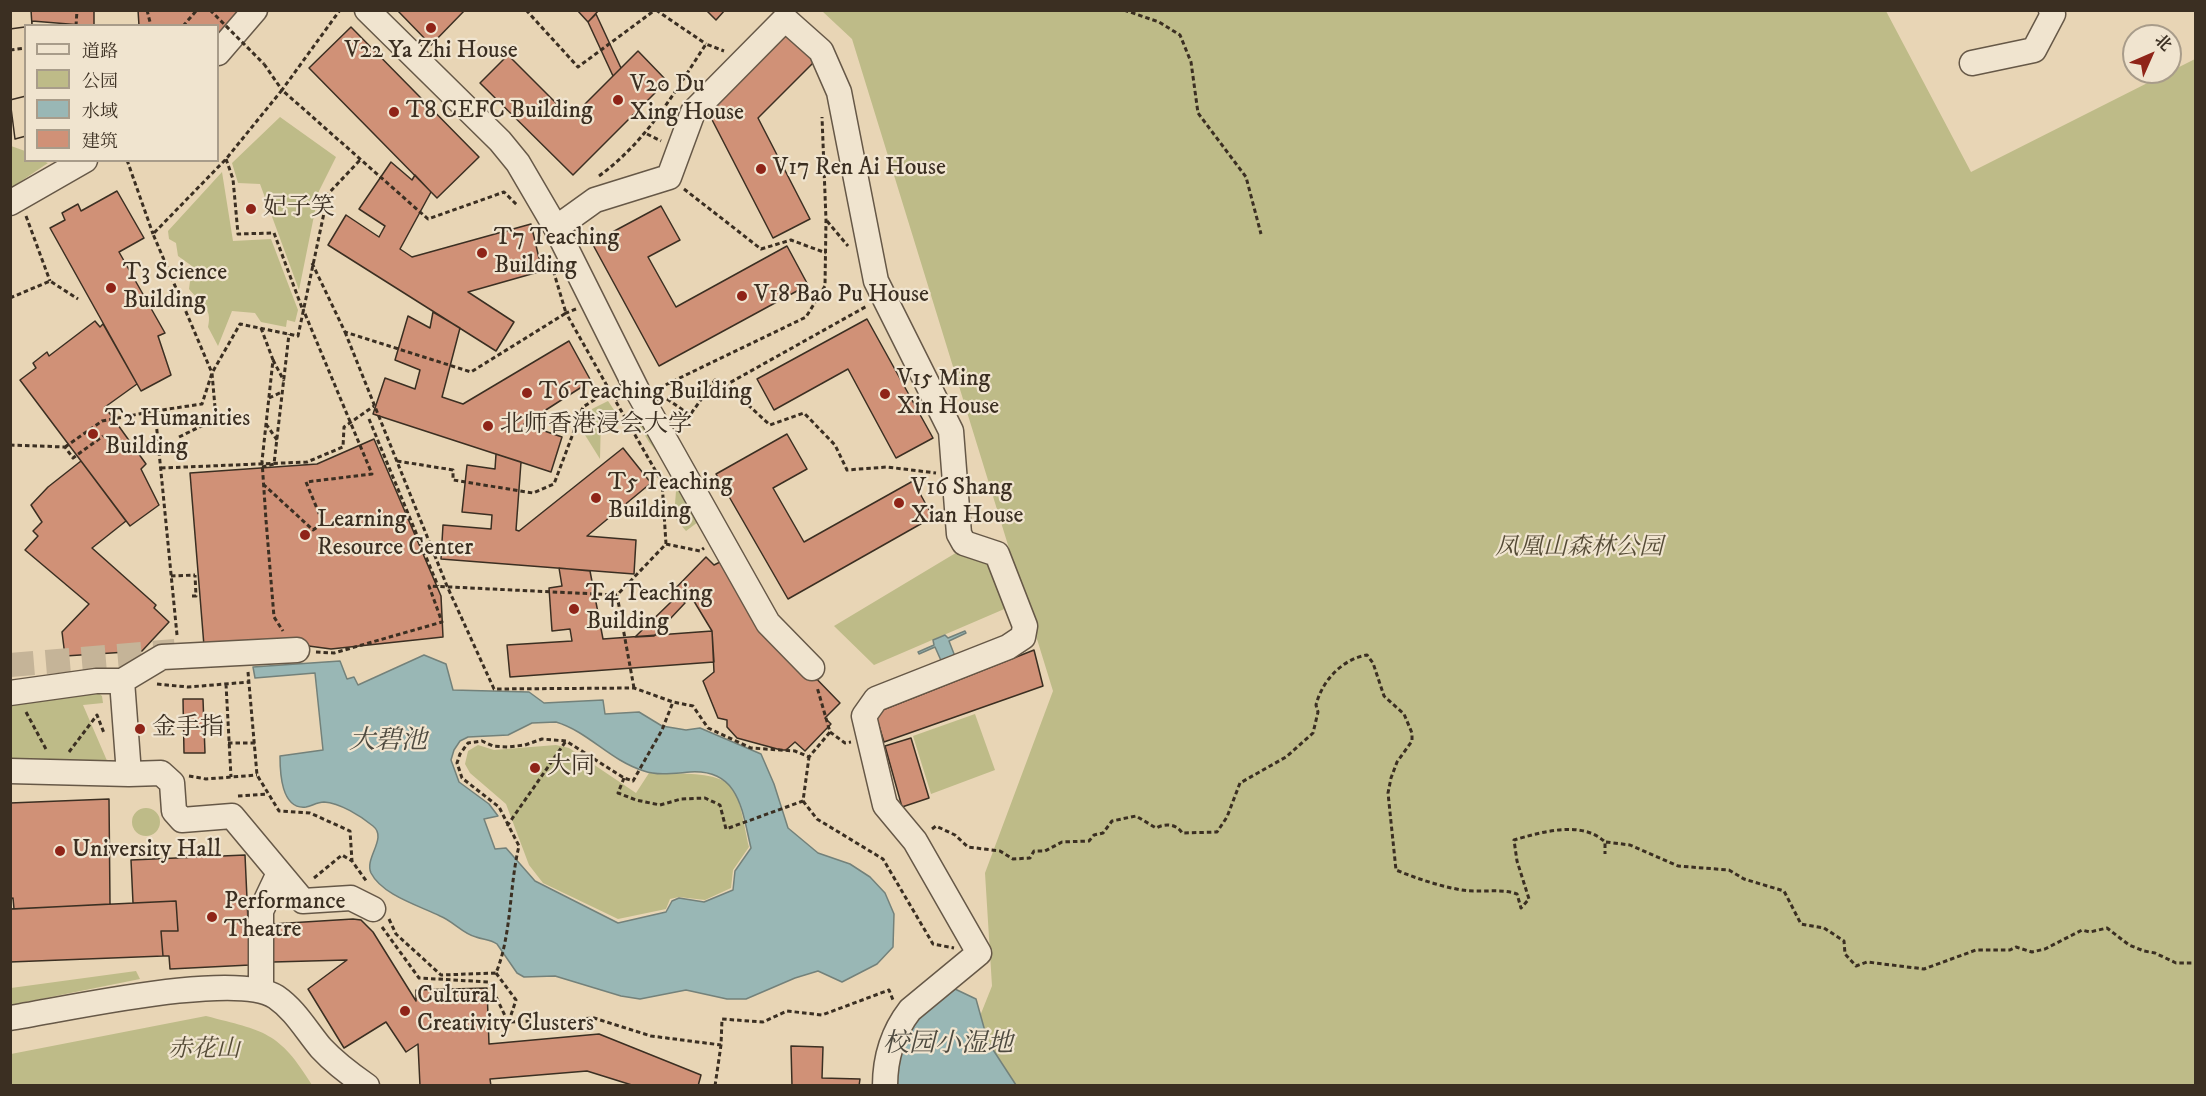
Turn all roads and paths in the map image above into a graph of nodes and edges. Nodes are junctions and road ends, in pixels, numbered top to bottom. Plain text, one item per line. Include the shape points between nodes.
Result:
1 (197, 10) edge
2 (210, 10) edge
3 (255, 10) edge
4 (340, 10) edge
5 (367, 10) edge
6 (526, 10) edge
7 (656, 10) edge
8 (1124, 10) edge
9 (2050, 10) edge
10 (185, 24) edge
11 (706, 44) junction
12 (219, 52) edge
13 (732, 54) dead end
14 (1972, 63) dead end
15 (282, 90) junction
16 (838, 92) junction
17 (226, 159) junction
18 (360, 159) junction
19 (82, 162) edge
20 (128, 162) edge
21 (669, 177) junction
22 (592, 181) dead end
23 (15, 200) edge
24 (521, 208) dead end
25 (556, 228) junction
26 (153, 234) junction
27 (1261, 234) dead end
28 (826, 253) junction
29 (312, 261) junction
30 (553, 269) dead end
31 (50, 281) junction
32 (883, 297) junction
33 (10, 298) edge
34 (78, 299) dead end
35 (591, 301) junction
36 (303, 309) junction
37 (567, 313) junction
38 (261, 328) junction
39 (345, 332) junction
40 (290, 334) junction
41 (273, 360) junction
42 (212, 373) junction
43 (284, 381) junction
44 (724, 386) junction
45 (610, 390) junction
46 (282, 392) junction
47 (634, 394) junction
48 (269, 398) junction
49 (374, 406) junction
50 (155, 411) junction
51 (369, 419) dead end
52 (266, 424) junction
53 (103, 435) dead end
54 (179, 437) dead end
55 (277, 440) junction
56 (10, 445) edge
57 (64, 447) junction
58 (397, 461) junction
59 (262, 466) junction
60 (161, 468) junction
61 (955, 476) junction
62 (263, 484) junction
63 (666, 544) junction
64 (700, 551) dead end
65 (171, 576) junction
66 (438, 586) junction
67 (447, 586) junction
68 (617, 595) junction
69 (192, 596) dead end
70 (274, 617) dead end
71 (297, 650) joint
72 (179, 655) junction
73 (812, 668) joint
74 (122, 681) junction
75 (226, 684) junction
76 (188, 687) dead end
77 (634, 688) junction
78 (17, 702) edge
79 (673, 702) junction
80 (105, 735) dead end
81 (566, 741) junction
82 (228, 742) junction
83 (255, 743) junction
84 (809, 757) junction
85 (57, 770) junction
86 (10, 771) edge
87 (129, 774) junction
88 (257, 775) junction
89 (231, 777) junction
90 (624, 778) junction
91 (206, 779) dead end
92 (803, 801) junction
93 (507, 826) junction
94 (915, 841) junction
95 (1605, 842) junction
96 (1605, 854) dead end
97 (352, 861) junction
98 (279, 873) junction
99 (316, 878) dead end
100 (369, 885) dead end
101 (381, 914) junction
102 (979, 953) junction
103 (2196, 963) edge
104 (496, 973) junction
105 (261, 990) junction
106 (10, 1018) edge
107 (902, 1020) junction
108 (508, 1022) junction
109 (721, 1045) junction
110 (367, 1086) edge
111 (715, 1086) edge
112 (885, 1086) edge

1 - 10 path
2 - 15 path, bridge via 264,64
3 - 12 street
4 - 15 path
5 - 25 street via 500,141 518,163
6 - 7 path via 578,67
7 - 11 path
8 - 27 path via 1159,22 1180,35 1191,62 1198,113 1246,177
9 - 14 street via 2053,14 2034,50
11 - 13 path
11 - 22 path via 647,134
15 - 17 path
15 - 18 path
16 - 21 street via 821,51 785,19 693,112
16 - 28 path via 822,100
16 - 32 street via 876,281
17 - 26 path
17 - 36 path via 238,234 274,233
18 - 24 path via 428,219 504,192
18 - 29 path via 328,194
19 - 23 street
20 - 26 path
21 - 25 street via 595,200
21 - 28 path via 761,249 791,240
23 - 31 path
25 - 35 street
26 - 42 path
28 - 47 path via 825,286 806,317
29 - 36 path
29 - 39 path
30 - 37 path
31 - 33 path
31 - 34 path
32 - 44 path
32 - 61 street via 951,431
35 - 37 path
35 - 47 street
36 - 40 path via 298,336
36 - 62 path, bridge via 372,474 306,483 323,523 313,530
37 - 39 path via 471,372
37 - 45 path
38 - 40 path
38 - 41 path, bridge
38 - 42 path via 240,324
39 - 49 path
40 - 43 path, bridge
41 - 43 path, bridge
41 - 48 path, bridge
42 - 50 path via 202,404
42 - 54 path via 216,419
43 - 46 path, bridge
44 - 47 path via 715,380 690,415 664,397
44 - 61 path via 770,425 804,414 835,445 848,470 887,467
45 - 47 path
45 - 58 path via 583,407 554,484 533,493 453,480 453,470
46 - 48 path, bridge
46 - 55 path, bridge
47 - 63 path via 662,482
47 - 73 street via 768,623
48 - 52 path, bridge
49 - 58 path
49 - 60 path via 344,427 343,447 307,462
50 - 57 path via 102,421
50 - 60 path
51 - 66 path
52 - 55 path, bridge
52 - 59 path, bridge
53 - 57 path via 73,458
55 - 59 path, bridge via 274,464
56 - 57 path
58 - 67 path
59 - 62 path, bridge
60 - 65 path
61 - 94 street via 959,534 964,543 998,554 1025,626 1023,637 1008,647 876,699 868,707 864,716 867,735 885,805
62 - 70 path, bridge
63 - 64 path
63 - 68 path
65 - 69 path, bridge via 195,574 196,596
65 - 72 path
66 - 67 path
66 - 71 path via 429,586 442,622 334,653
67 - 68 path
67 - 77 path via 494,689
68 - 77 path
71 - 72 street
72 - 74 street via 162,657
73 - 84 path via 830,732
74 - 78 street via 96,681
74 - 87 street
75 - 76 path
75 - 82 path
75 - 83 path via 250,682
77 - 79 path
78 - 85 path
79 - 84 path via 693,706 708,728 751,748 795,751
79 - 90 path via 633,781
80 - 85 path via 97,715
81 - 90 path
81 - 93 path
81 - 93 path via 542,739 508,747 482,741 468,743 460,754 457,763 462,778 499,807
82 - 83 path
82 - 89 path
83 - 88 path
84 - 92 path
85 - 86 street
85 - 87 street
87 - 98 street via 161,773 172,783 174,811 183,820 232,816
88 - 89 path
88 - 97 path via 279,811 310,813 350,831
89 - 91 path
90 - 92 path via 618,793 636,800 660,805 705,798 720,805 726,828
92 - 102 path via 817,819 883,859 933,944
93 - 104 path via 519,846 502,958
94 - 95 path via 936,826 968,847 1000,851 1013,860 1022,860 1030,858 1034,851 1045,851 1062,842 1089,842 1094,835 1103,833 1112,820 1136,816 1156,828 1162,824 1172,825 1182,833 1217,832 1240,783 1287,757 1313,733 1316,705 1325,681 1348,661 1366,655 1373,663 1384,696 1404,714 1412,733 1412,741 1397,762 1388,793 1396,870 1442,888 1508,891 1517,894 1521,908 1529,898 1514,840 1548,831 1583,829
94 - 102 street
95 - 96 path
95 - 103 path via 1630,845 1678,866 1729,870 1744,879 1784,891 1801,924 1824,928 1844,941 1845,954 1856,966 1867,963 1924,969 1976,950 2016,947 2032,952 2055,946 2082,930 2107,928 2144,951 2176,963
97 - 99 path via 342,855
97 - 100 path
98 - 101 street via 303,901 351,898
98 - 105 street via 261,911
101 - 104 path via 396,934 441,975
101 - 108 path via 387,937 419,978 489,982
102 - 107 street via 918,1002
104 - 108 path via 516,1000
105 - 106 street via 202,987
105 - 110 street via 289,1008 323,1050
107 - 109 path via 889,990 822,1015 787,1011 763,1022 722,1019
107 - 112 street via 890,1047
108 - 109 path via 594,1018 651,1036
109 - 111 path

